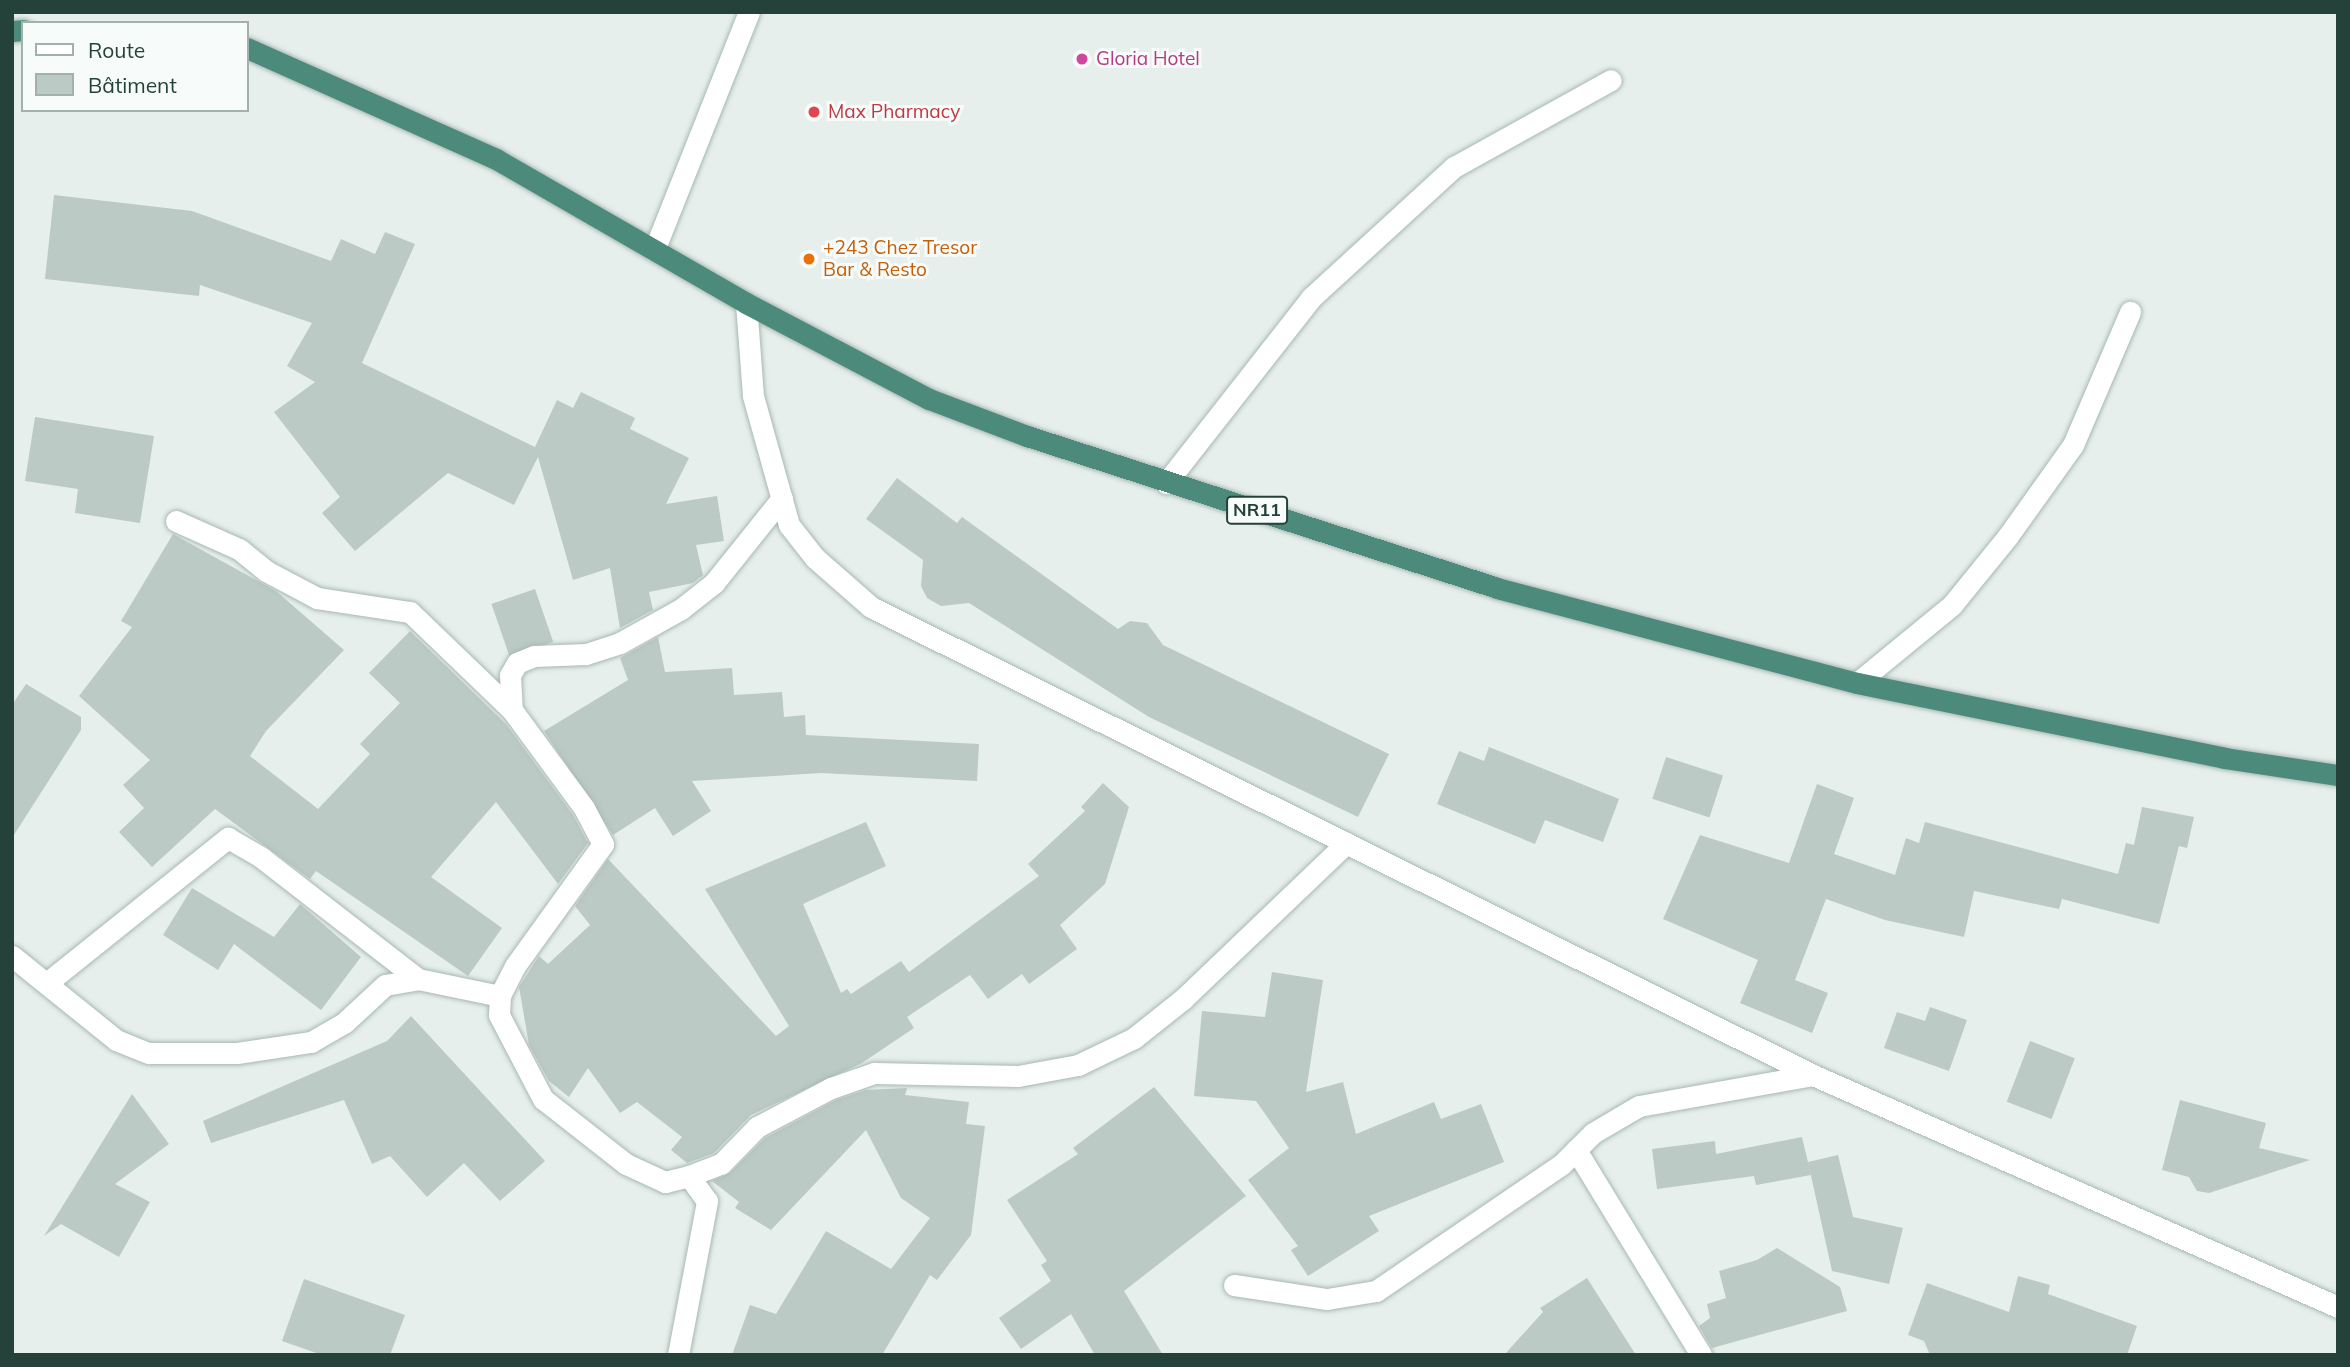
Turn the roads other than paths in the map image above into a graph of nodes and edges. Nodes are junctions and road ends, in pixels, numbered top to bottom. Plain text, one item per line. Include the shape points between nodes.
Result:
1 (749, 12) edge
2 (248, 48) edge
3 (1611, 80) dead end
4 (655, 248) junction
5 (746, 303) junction
6 (2130, 312) dead end
7 (1166, 483) junction
8 (782, 498) junction
9 (176, 522) dead end
10 (1857, 683) junction
11 (512, 710) junction
12 (2338, 775) edge
13 (1346, 843) junction
14 (12, 956) edge
15 (418, 979) junction
16 (48, 982) junction
17 (500, 996) junction
18 (1813, 1075) junction
19 (1576, 1150) junction
20 (689, 1176) junction
21 (1234, 1285) dead end
22 (2338, 1307) edge
23 (678, 1355) edge
24 (1701, 1355) edge

1 - 4 street
2 - 4 highway, NR11 via 496,159
3 - 7 street via 1454,167 1312,297
4 - 5 highway, NR11
5 - 7 highway, NR11 via 929,399
5 - 8 street via 753,396
6 - 10 street via 2073,445 2008,536 1952,605
7 - 10 highway, NR11 via 1497,588
8 - 11 street via 714,583 681,608 620,643 586,654 534,656 517,663 510,674
8 - 13 street via 789,525 815,558 871,607
9 - 11 street via 239,549 266,571 317,598 410,612
10 - 12 highway, NR11 via 2224,758
11 - 17 street via 584,807 603,845 589,870 566,888
13 - 18 street
13 - 20 street via 1183,999 1133,1038 1078,1065 1018,1076 874,1073 757,1127 721,1164
14 - 16 street
15 - 16 street via 385,985 344,1023 311,1042 237,1053 149,1053 116,1040
15 - 16 street via 262,858 228,838
15 - 17 street
17 - 20 street via 499,1015 506,1037 542,1099 626,1164 665,1182
18 - 19 street via 1639,1106
18 - 22 street
19 - 21 street via 1376,1291 1327,1299
19 - 24 street
20 - 23 street via 707,1201

